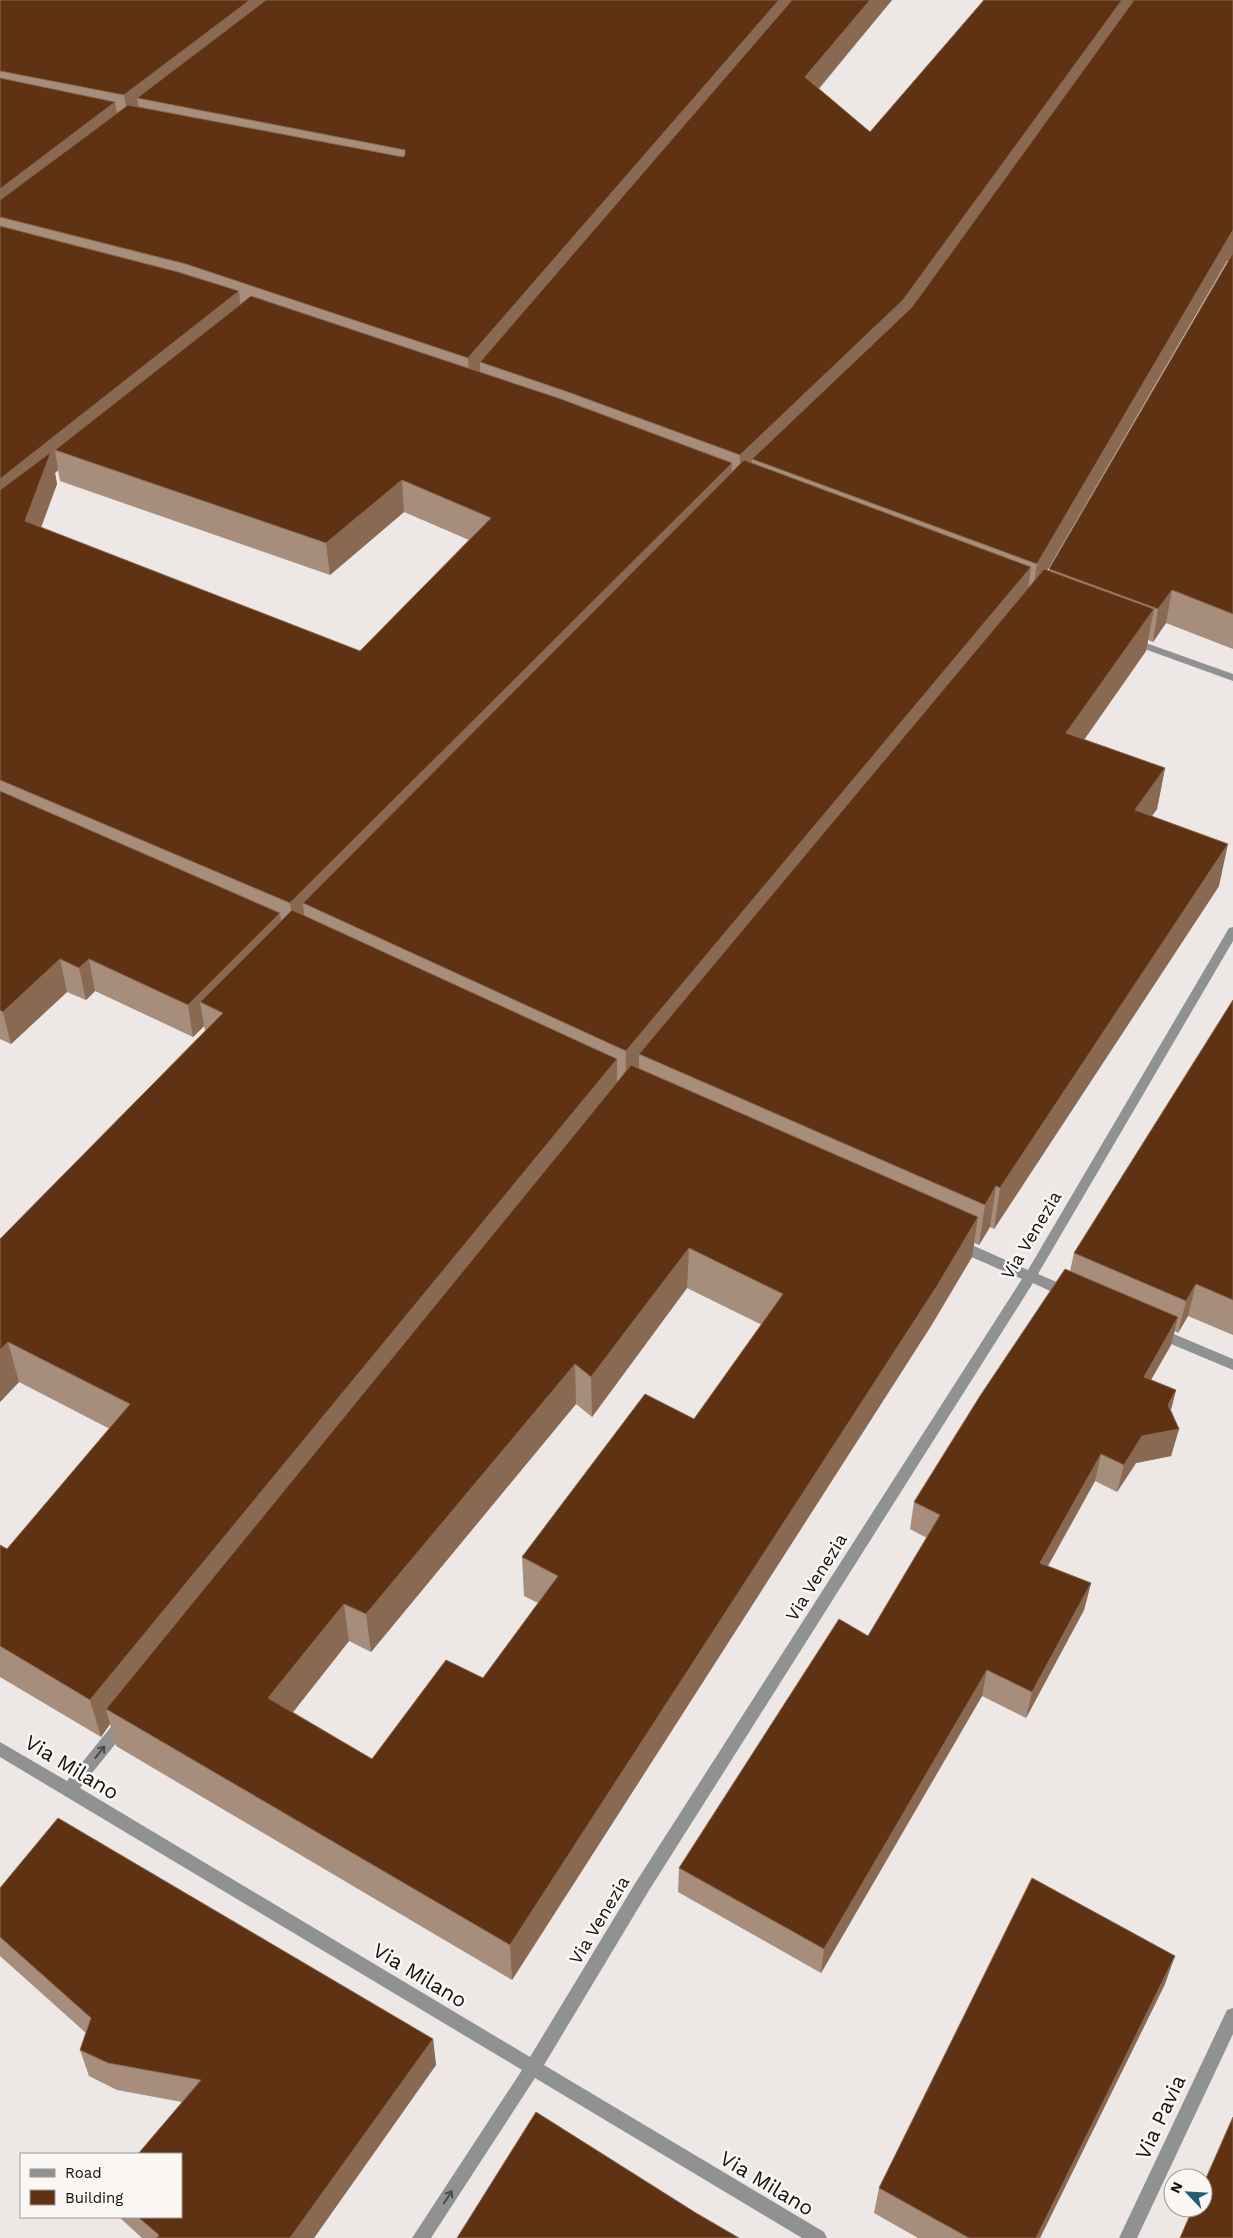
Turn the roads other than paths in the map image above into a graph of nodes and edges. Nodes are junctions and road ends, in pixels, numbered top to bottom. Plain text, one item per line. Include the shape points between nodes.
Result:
1 (1126, 638) edge
2 (1233, 678) edge
3 (1233, 931) edge
4 (948, 1240) edge
5 (1030, 1277) junction
6 (1083, 1300) edge
7 (1145, 1327) edge
8 (1233, 1366) edge
9 (132, 1713) edge
10 (0, 1749) edge
11 (70, 1790) junction
12 (1233, 2016) edge
13 (533, 2067) junction
14 (421, 2238) edge
15 (818, 2238) edge
16 (1128, 2238) edge

1 - 2 street
3 - 5 street, Via Venezia
4 - 5 street
5 - 6 street
5 - 13 street, Via Venezia via 642,1887
7 - 8 street
11 -> 9 street
10 - 11 street, Via Milano
11 - 13 street, Via Milano
12 - 16 street, Via Pavia
14 -> 13 street, Via Venezia
13 - 15 street, Via Milano

